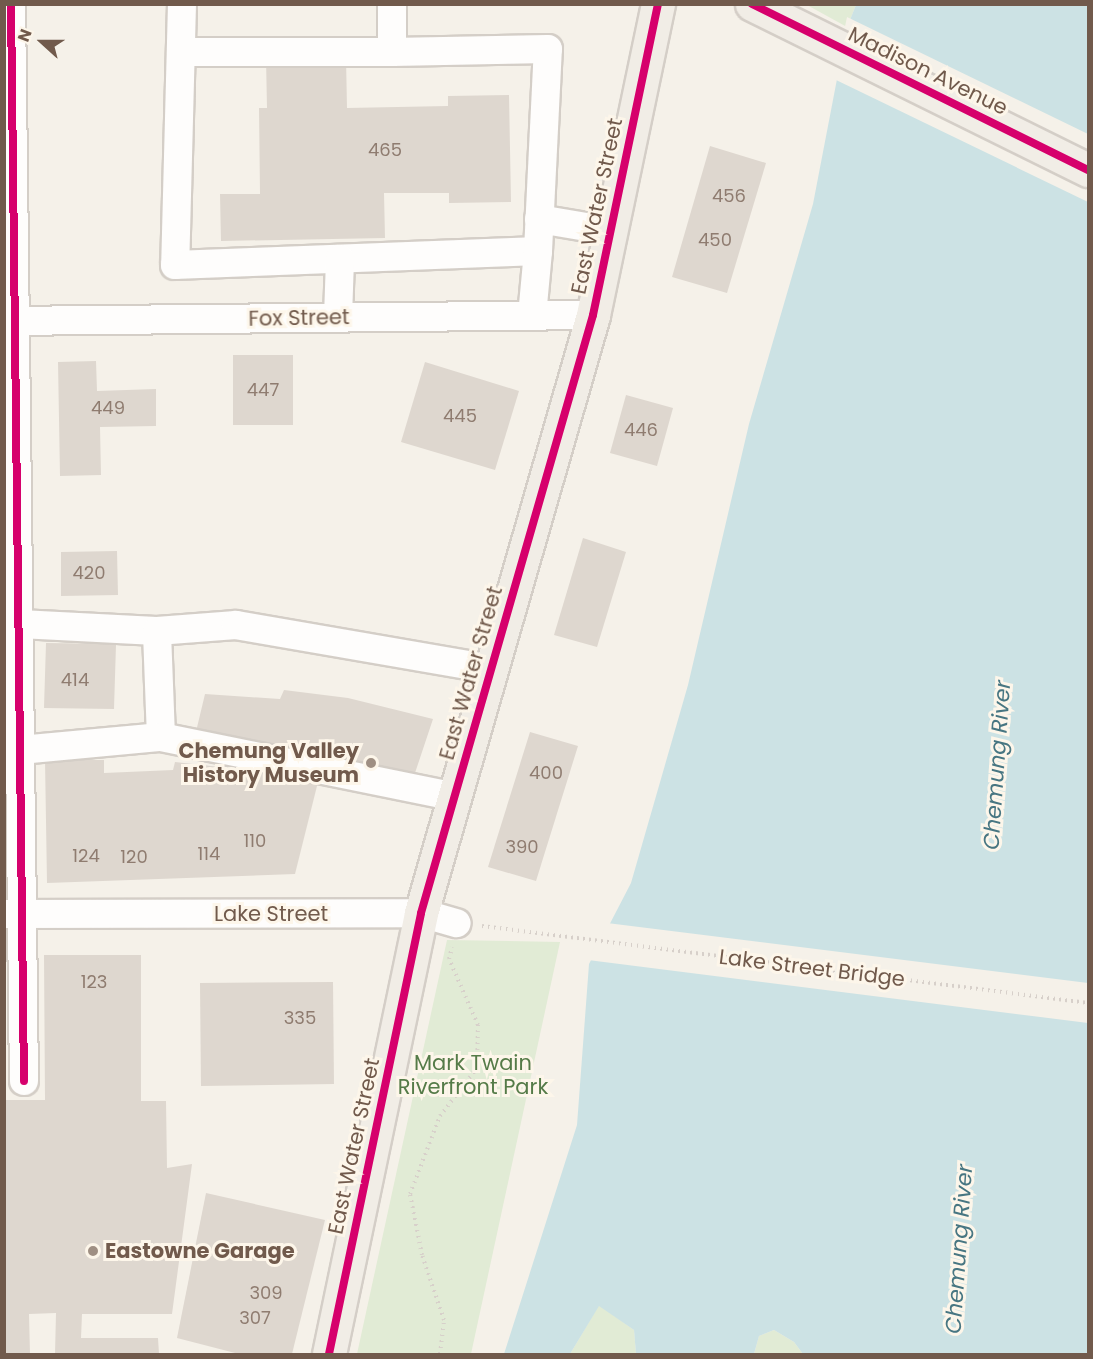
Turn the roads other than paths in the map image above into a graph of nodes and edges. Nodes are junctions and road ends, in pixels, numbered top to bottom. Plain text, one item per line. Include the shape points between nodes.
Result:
1 (10, 4) edge
2 (182, 4) edge
3 (392, 4) edge
4 (658, 4) edge
5 (752, 4) edge
6 (181, 52) junction
7 (392, 52) junction
8 (1089, 170) edge
9 (539, 219) junction
10 (610, 231) junction
11 (538, 251) junction
12 (340, 259) junction
13 (593, 315) junction
14 (532, 316) junction
15 (338, 317) junction
16 (10, 321) edge
17 (11, 513) edge
18 (11, 578) edge
19 (19, 624) junction
20 (157, 631) junction
21 (492, 669) junction
22 (161, 737) junction
23 (21, 750) junction
24 (455, 797) junction
25 (421, 913) junction
26 (13, 914) edge
27 (457, 923) road end
28 (24, 1081) dead end
29 (329, 1354) edge

1 - 16 street
2 - 6 street
3 - 7 street
4 - 10 main road, East Water Street
5 - 8 main road, Madison Avenue
6 - 7 street
6 - 12 street via 175,265
7 - 9 street via 548,49
9 - 10 street
9 - 11 street
10 - 13 main road, East Water Street
11 - 12 street
11 - 14 street
12 - 15 street
13 - 14 street, Fox Street
13 - 21 main road, East Water Street
14 - 15 street, Fox Street
15 - 16 street, Fox Street
16 - 17 street
17 - 18 street
18 - 19 street
19 - 20 street
19 - 23 street
20 - 21 street via 237,625
20 - 22 street
21 - 24 main road, East Water Street
22 - 23 street
22 - 24 street
23 - 26 street
24 - 25 main road, East Water Street
25 - 26 street, Lake Street
25 - 27 street, Lake Street
25 - 29 main road, East Water Street
26 - 28 street

